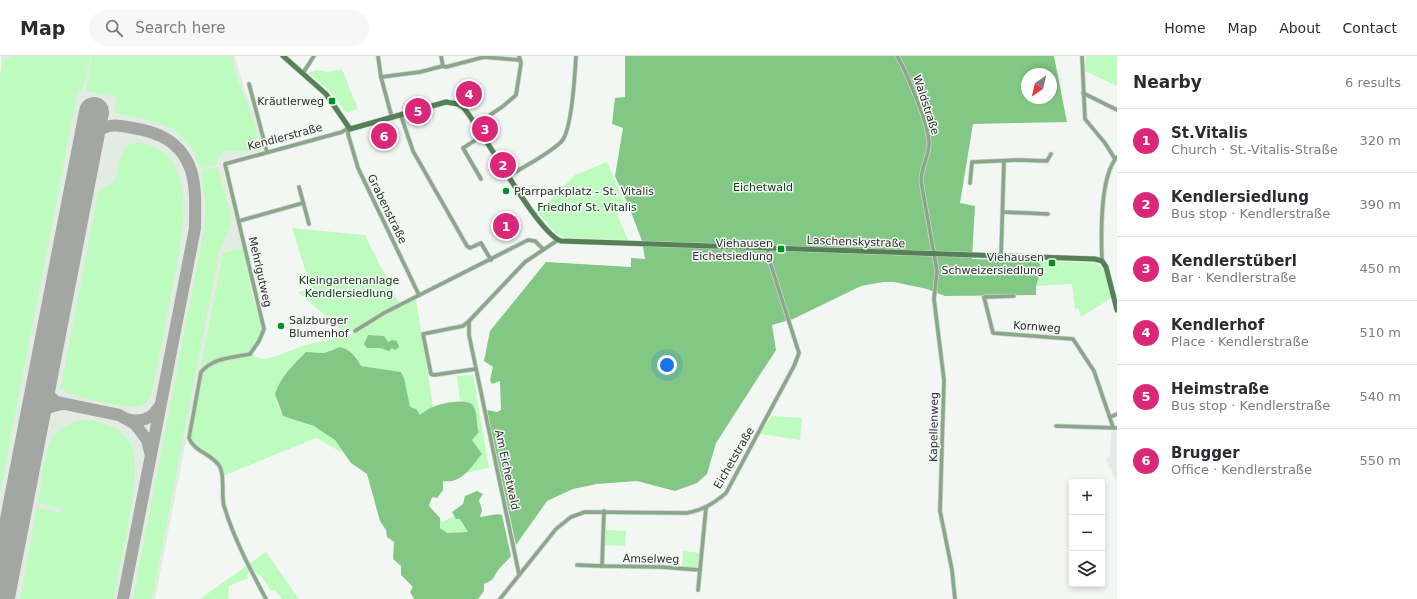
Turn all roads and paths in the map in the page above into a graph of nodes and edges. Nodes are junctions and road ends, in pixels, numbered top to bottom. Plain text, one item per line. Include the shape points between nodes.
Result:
1 (283, 56) edge
2 (314, 56) edge
3 (378, 56) edge
4 (441, 56) edge
5 (576, 56) edge
6 (897, 56) edge
7 (1082, 56) edge
8 (520, 58) edge
9 (443, 66) junction
10 (302, 73) junction
11 (381, 77) junction
12 (249, 84) dead end
13 (1084, 93) junction
14 (1117, 110) edge
15 (401, 116) junction
16 (392, 118) junction
17 (475, 124) junction
18 (348, 128) junction
19 (482, 136) junction
20 (267, 152) junction
21 (1051, 154) dead end
22 (1116, 158) edge
23 (1004, 161) junction
24 (225, 164) joint
25 (509, 176) junction
26 (481, 179) dead end
27 (970, 183) dead end
28 (298, 187) dead end
29 (303, 203) junction
30 (1003, 212) junction
31 (1048, 214) dead end
32 (239, 221) junction
33 (309, 224) dead end
34 (558, 240) junction
35 (768, 248) junction
36 (543, 249) junction
37 (935, 255) junction
38 (1001, 257) junction
39 (491, 260) junction
40 (1102, 261) junction
41 (419, 295) junction
42 (1014, 296) dead end
43 (1117, 310) edge
44 (469, 321) junction
45 (355, 331) dead end
46 (476, 369) junction
47 (1117, 414) edge
48 (1110, 417) junction
49 (1056, 426) dead end
50 (1115, 428) edge
51 (706, 508) junction
52 (604, 511) junction
53 (577, 565) dead end
54 (602, 566) junction
55 (700, 570) junction
56 (520, 574) junction
57 (698, 590) dead end
58 (266, 599) edge
59 (500, 599) edge
60 (955, 599) edge

1 - 10 street
2 - 10 street
3 - 11 street
4 - 9 street
5 - 25 street via 566,135 556,146
6 - 37 street, Waldstraße via 906,72 928,138 929,147 921,170 921,181
7 - 13 street
8 - 9 street via 484,57 446,68
8 - 17 street via 516,95
9 - 11 street
10 - 18 street via 332,101
11 - 16 street
12 - 20 street
13 - 14 street
13 - 22 street via 1084,118
15 - 16 street, Kendlerstraße
15 - 17 street, Kendlerstraße via 452,102 463,107
15 - 39 street via 413,151 467,246 470,248 481,242
16 - 18 street, Kendlerstraße via 354,129
17 - 19 street, Kendlerstraße
18 - 20 street, Kendlerstraße via 342,132
18 - 41 street, Grabenstraße via 358,168
19 - 25 street, Kendlerstraße
19 - 26 street via 463,148
20 - 24 street, Kendlerstraße
21 - 23 street via 1047,161
22 - 40 street via 1108,176 1101,221
23 - 27 street via 972,162
23 - 30 street
24 - 32 street, Mehrlgutweg
25 - 34 street, Kendlerstraße via 538,218
28 - 29 street
29 - 32 street
29 - 33 street
30 - 31 street
30 - 38 street
32 - 58 street, Mehrlgutweg via 264,332 250,354 221,359 206,366 201,372 189,438 194,446 221,468 222,495 228,520
34 - 35 street, Laschenskystraße via 573,243
34 - 36 street
35 - 37 street, Laschenskystraße
35 - 51 street, Eichetstraße via 768,256 799,353 726,493
36 - 39 street via 535,241 529,240
36 - 44 street via 526,262
37 - 38 street, Laschenskystraße
37 - 60 street, Kapellenweg via 937,271 934,299 944,380 940,511
38 - 40 street, Laschenskystraße
39 - 41 street
40 - 43 street via 1108,273
41 - 45 street via 370,320
42 - 48 street, Kornweg via 984,297 993,333 1073,339 1094,371
44 - 46 street, Am Eichetwald via 469,335
44 - 46 street via 463,326 424,334 431,374
46 - 56 street, Am Eichetwald
47 - 48 street
48 - 50 street, Kornweg
49 - 50 street
51 - 52 street, Eichetstraße via 686,513
51 - 55 street
52 - 54 street
52 - 56 street, Eichetstraße via 586,512 571,517 556,529
53 - 54 street, Amselweg
54 - 55 street, Amselweg
55 - 57 street
56 - 59 street, Eichetstraße

